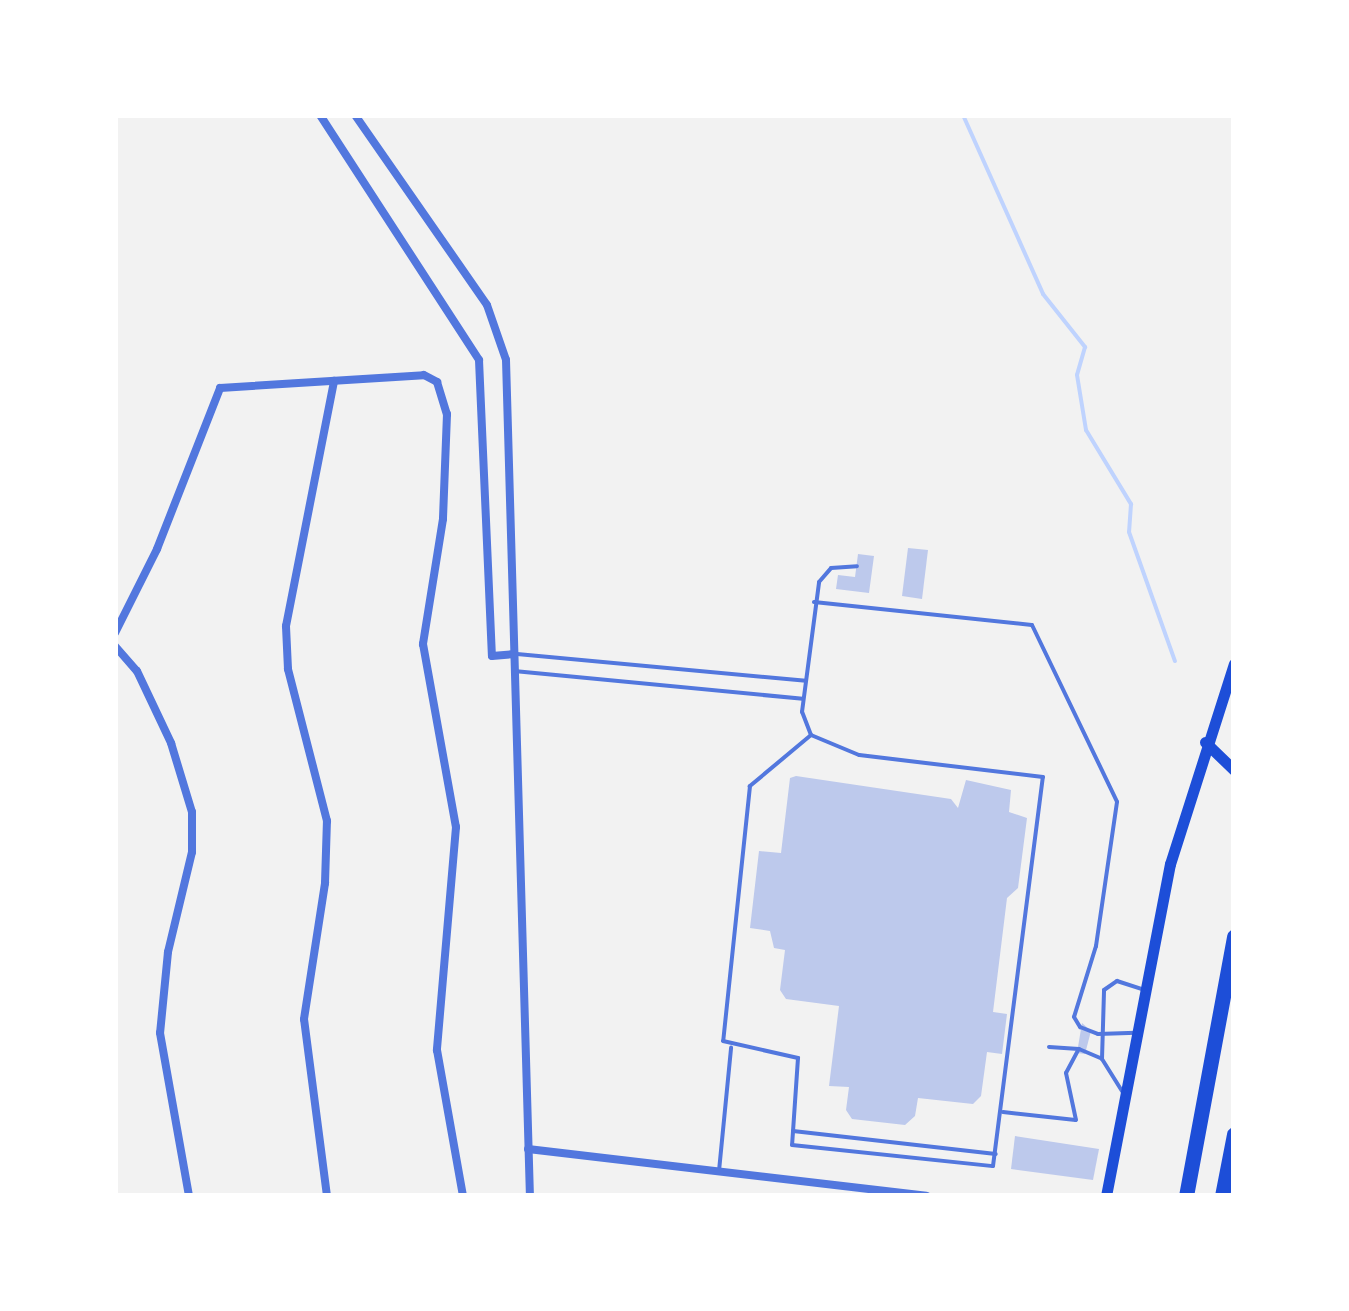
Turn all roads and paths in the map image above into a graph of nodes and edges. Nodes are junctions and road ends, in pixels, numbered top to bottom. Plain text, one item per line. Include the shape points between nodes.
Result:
1 (320, 115) edge
2 (355, 115) edge
3 (334, 381) junction
4 (856, 566) dead end
5 (814, 602) junction
6 (115, 633) edge
7 (115, 646) edge
8 (513, 654) junction
9 (1234, 664) edge
10 (514, 672) junction
11 (806, 681) junction
12 (803, 699) junction
13 (811, 735) junction
14 (1206, 742) junction
15 (1234, 770) edge
16 (1234, 936) edge
17 (1144, 990) junction
18 (1137, 1033) junction
19 (1103, 1034) junction
20 (1049, 1047) dead end
21 (731, 1048) junction
22 (1079, 1049) junction
23 (1102, 1060) junction
24 (1124, 1095) junction
25 (1001, 1112) junction
26 (793, 1131) junction
27 (1234, 1134) edge
28 (528, 1149) junction
29 (996, 1154) junction
30 (719, 1171) junction
31 (190, 1196) edge
32 (327, 1196) edge
33 (463, 1196) edge
34 (530, 1196) edge
35 (926, 1196) edge
36 (1106, 1196) edge
37 (1186, 1196) edge
38 (1222, 1196) edge

1 - 8 street via 479,360 492,656
2 - 8 street via 499,331 506,360
3 - 6 street via 224,385
3 - 32 street via 286,626 289,674 326,820 325,884 304,1018
3 - 33 street via 424,375 444,394 444,519 423,644 456,827 437,1039
4 - 5 lane via 825,572
5 - 11 lane
5 - 19 lane via 1032,626 1117,802 1096,946 1074,1010 1080,1027
7 - 31 street via 137,671 171,744 192,812 191,859 168,952 160,1033
8 - 10 street
8 - 11 lane
9 - 14 main road
10 - 12 lane
10 - 28 street
11 - 12 lane
12 - 13 lane
13 - 21 lane via 750,786 723,1042
13 - 25 lane via 859,755 1043,777
14 - 15 main road
14 - 17 main road via 1170,864
16 - 37 highway
17 - 18 main road
17 - 19 lane via 1110,984 1102,1004
18 - 19 lane
18 - 24 main road
19 - 23 lane
20 - 22 lane
21 - 26 lane via 798,1058
21 - 30 lane
22 - 23 lane
22 - 25 lane via 1066,1073 1076,1120
23 - 24 lane
24 - 36 main road
25 - 29 lane
26 - 29 lane
26 - 29 lane via 793,1146 992,1166
27 - 38 highway
28 - 30 street
28 - 34 street
30 - 35 street

